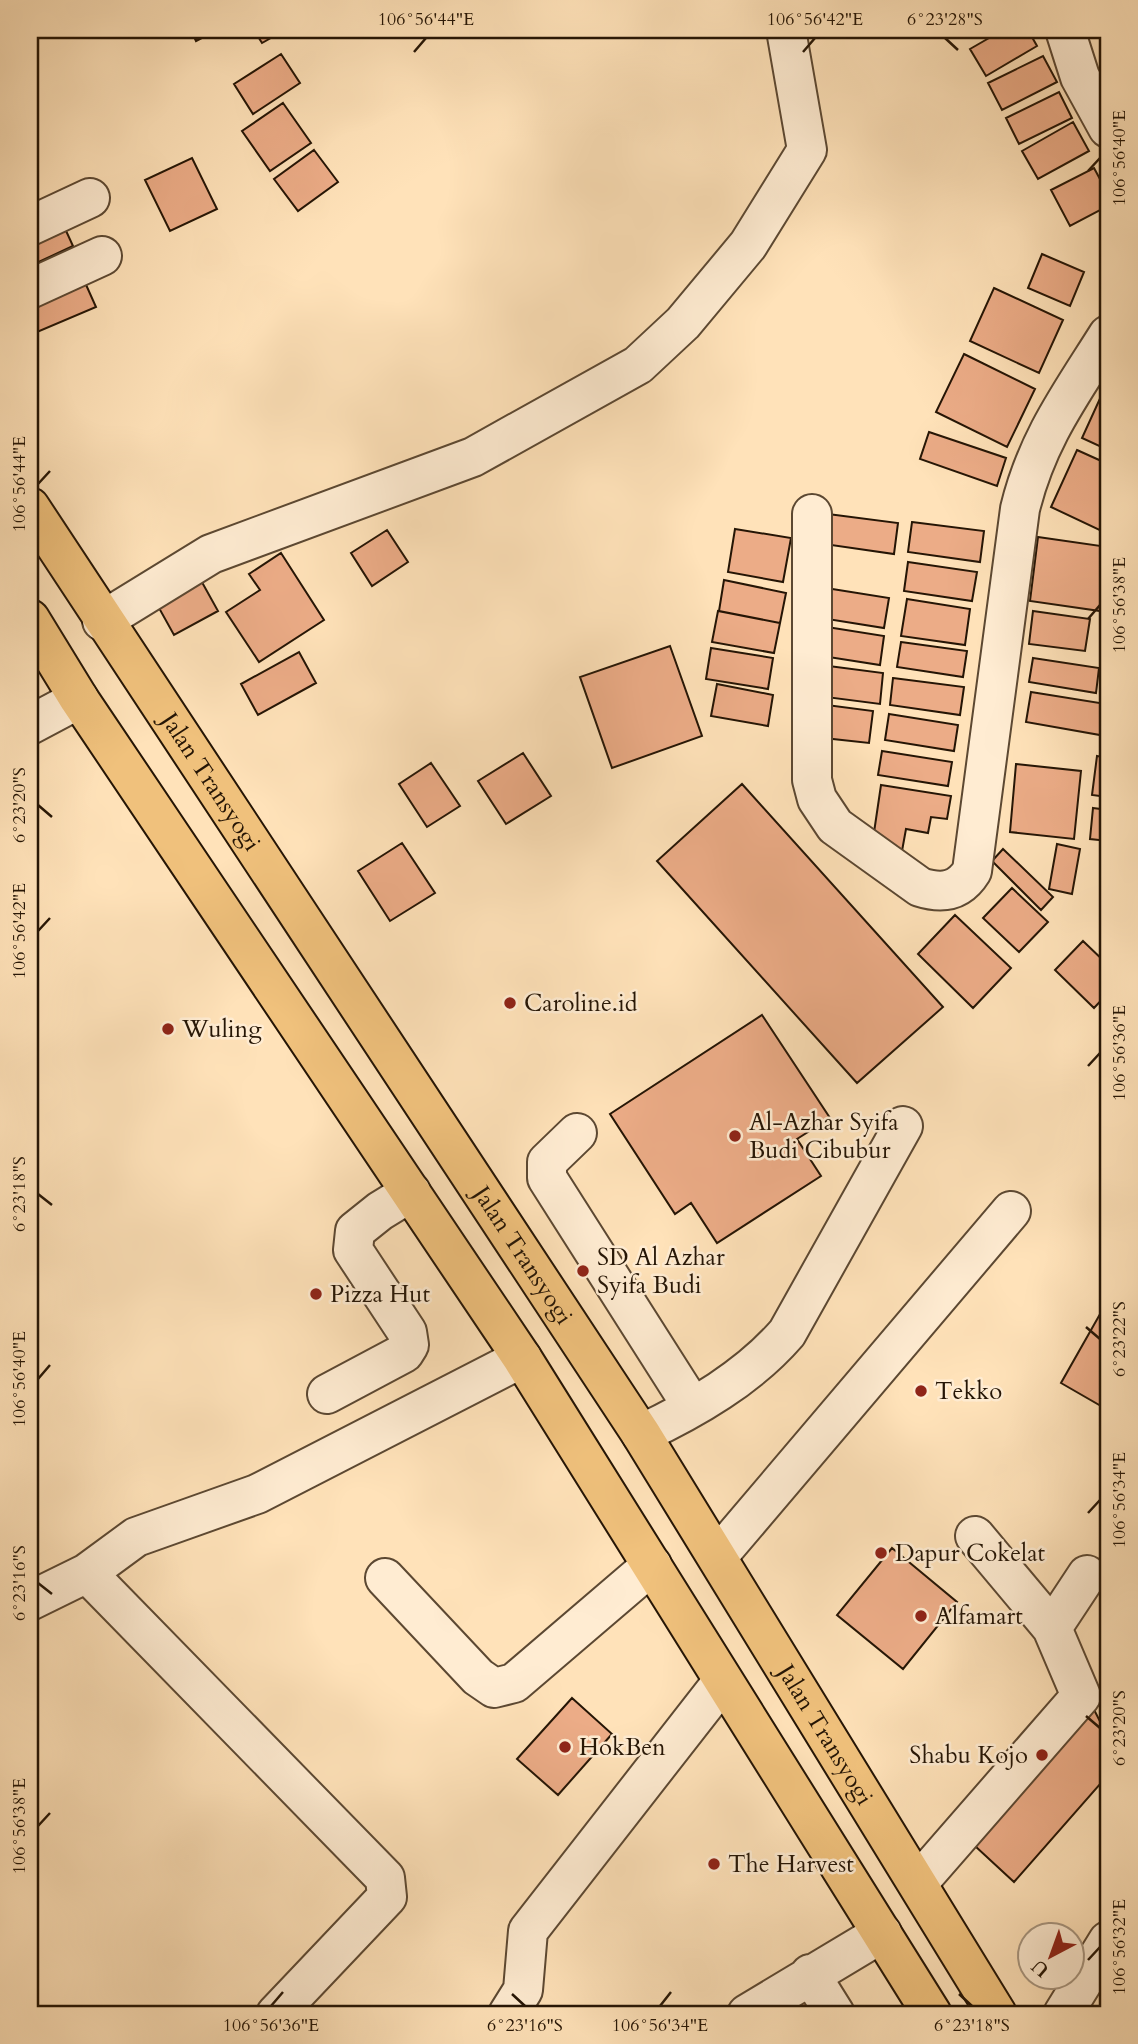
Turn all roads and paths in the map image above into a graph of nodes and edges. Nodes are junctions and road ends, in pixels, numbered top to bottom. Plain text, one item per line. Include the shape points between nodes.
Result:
1 (786, 30) edge
2 (1065, 30) edge
3 (1108, 128) edge
4 (90, 198) dead end
5 (30, 226) edge
6 (102, 256) dead end
7 (30, 289) edge
8 (1108, 335) edge
9 (30, 507) edge
10 (812, 514) dead end
11 (30, 620) edge
12 (102, 621) junction
13 (30, 644) edge
14 (76, 693) junction
15 (30, 725) edge
16 (903, 1126) dead end
17 (577, 1133) dead end
18 (411, 1192) junction
19 (1011, 1212) dead end
20 (522, 1358) junction
21 (327, 1394) dead end
22 (692, 1406) junction
23 (641, 1434) junction
24 (975, 1536) dead end
25 (718, 1556) junction
26 (652, 1565) junction
27 (87, 1573) junction
28 (1087, 1575) dead end
29 (385, 1578) dead end
30 (30, 1601) edge
31 (1052, 1628) junction
32 (723, 1681) junction
33 (852, 1775) junction
34 (800, 1804) junction
35 (918, 1883) junction
36 (882, 1933) junction
37 (1108, 1941) edge
38 (810, 1974) junction
39 (276, 2014) edge
40 (508, 2014) edge
41 (747, 2014) edge
42 (835, 2014) edge
43 (932, 2014) edge
44 (997, 2014) edge
45 (1063, 2014) edge

1 - 12 street via 807,149 748,245 683,323 638,365 473,457 211,554
2 - 3 street via 1080,77
4 - 5 street
6 - 7 street
8 - 10 street via 1044,438 1027,483 972,871 953,890 920,887 835,826 817,799 812,780
9 - 12 highway, Jalan Transyogi
11 - 14 highway
12 - 23 highway, Jalan Transyogi
13 - 14 street
14 - 15 street
14 - 18 highway
16 - 22 street via 787,1333 741,1377
17 - 22 street via 547,1161 547,1178
18 - 20 highway
18 - 21 street via 355,1231 353,1250 407,1332 409,1345 404,1353
19 - 25 street
20 - 26 highway
20 - 27 street via 257,1494 136,1537
22 - 23 street
23 - 25 highway, Jalan Transyogi
24 - 31 street
25 - 33 highway, Jalan Transyogi
26 - 29 street via 514,1683 494,1688 478,1677
26 - 32 highway
27 - 30 street
27 - 39 street via 385,1878 387,1897
28 - 31 street
31 - 35 street via 1081,1696
32 - 34 highway
32 - 40 street via 528,1931 523,1990
33 - 34 highway
33 - 35 highway, Jalan Transyogi
34 - 36 highway
35 - 44 highway, Jalan Transyogi
36 - 38 street
36 - 43 highway
37 - 45 street
38 - 41 street
38 - 42 street

